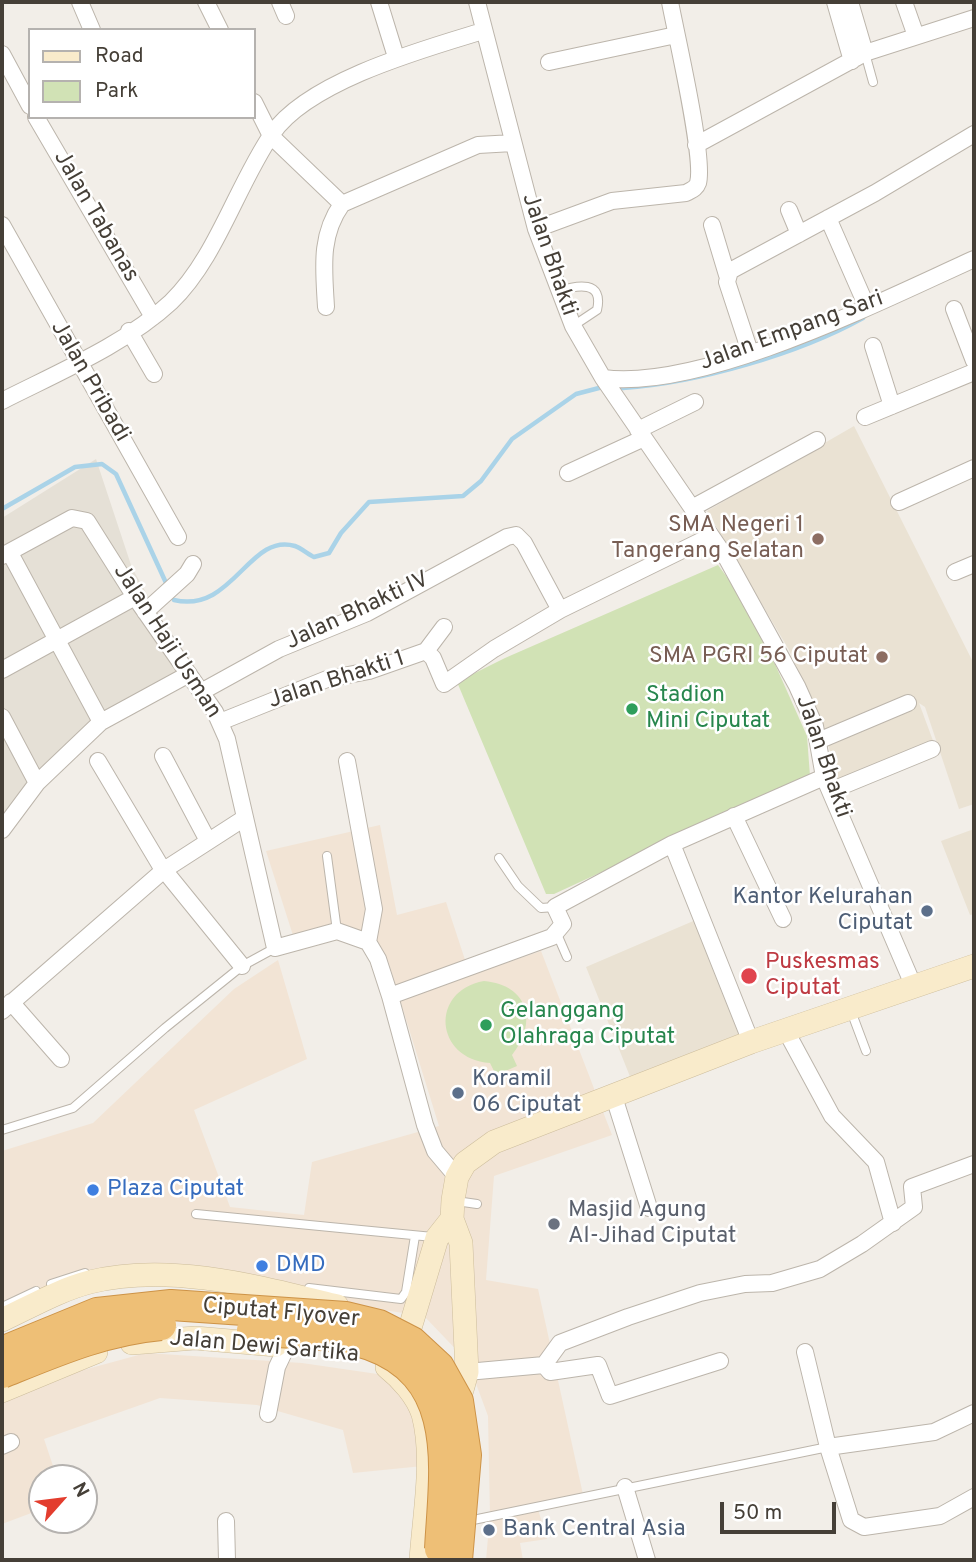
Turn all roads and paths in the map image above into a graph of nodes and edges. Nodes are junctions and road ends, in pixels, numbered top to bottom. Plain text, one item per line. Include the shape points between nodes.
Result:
1 (80, 2) edge
2 (206, 2) edge
3 (379, 2) edge
4 (477, 2) edge
5 (670, 2) edge
6 (835, 2) edge
7 (850, 2) edge
8 (904, 2) edge
9 (974, 18) edge
10 (91, 28) edge
11 (219, 28) edge
12 (483, 30) junction
13 (676, 35) junction
14 (916, 36) junction
15 (2, 54) edge
16 (396, 57) junction
17 (859, 57) junction
18 (549, 61) dead end
19 (873, 82) dead end
20 (28, 102) edge
21 (256, 106) edge
22 (37, 119) edge
23 (974, 134) edge
24 (271, 136) junction
25 (513, 144) junction
26 (696, 145) junction
27 (342, 204) junction
28 (789, 210) dead end
29 (828, 218) junction
30 (2, 225) edge
31 (712, 225) dead end
32 (536, 229) junction
33 (799, 234) junction
34 (974, 260) edge
35 (727, 275) junction
36 (559, 291) junction
37 (326, 307) dead end
38 (867, 307) junction
39 (954, 309) dead end
40 (153, 317) junction
41 (573, 326) junction
42 (129, 331) junction
43 (873, 346) dead end
44 (750, 352) junction
45 (974, 361) edge
46 (78, 362) junction
47 (974, 372) edge
48 (154, 373) dead end
49 (603, 378) junction
50 (2, 401) edge
51 (695, 402) dead end
52 (892, 406) junction
53 (865, 417) dead end
54 (641, 434) junction
55 (817, 440) dead end
56 (974, 468) edge
57 (568, 473) dead end
58 (899, 502) dead end
59 (692, 508) junction
60 (711, 536) junction
61 (178, 537) dead end
62 (6, 554) edge
63 (193, 564) dead end
64 (974, 564) edge
65 (956, 572) dead end
66 (135, 597) junction
67 (560, 610) junction
68 (145, 612) junction
69 (444, 627) dead end
70 (57, 640) junction
71 (426, 652) junction
72 (2, 670) edge
73 (189, 674) junction
74 (201, 692) junction
75 (908, 703) dead end
76 (2, 717) edge
77 (101, 722) junction
78 (220, 722) junction
79 (818, 741) junction
80 (932, 749) dead end
81 (163, 757) dead end
82 (97, 761) dead end
83 (347, 761) dead end
84 (37, 783) junction
85 (827, 784) junction
86 (734, 816) junction
87 (243, 818) junction
88 (2, 830) edge
89 (207, 839) junction
90 (672, 844) junction
91 (327, 856) dead end
92 (499, 858) dead end
93 (164, 870) junction
94 (555, 907) junction
95 (783, 919) dead end
96 (337, 931) junction
97 (557, 934) junction
98 (368, 942) junction
99 (275, 948) junction
100 (567, 957) dead end
101 (974, 966) edge
102 (242, 967) junction
103 (914, 987) junction
104 (390, 996) junction
105 (6, 1006) edge
106 (850, 1009) junction
107 (786, 1031) junction
108 (751, 1042) junction
109 (866, 1051) dead end
110 (61, 1059) dead end
111 (614, 1097) junction
112 (2, 1130) edge
113 (974, 1164) edge
114 (457, 1177) junction
115 (477, 1204) dead end
116 (649, 1208) dead end
117 (453, 1210) junction
118 (196, 1214) dead end
119 (893, 1223) junction
120 (426, 1237) junction
121 (461, 1243) junction
122 (200, 1278) junction
123 (105, 1279) junction
124 (76, 1281) junction
125 (2, 1307) edge
126 (2, 1320) edge
127 (410, 1328) junction
128 (195, 1338) junction
129 (128, 1343) junction
130 (287, 1346) junction
131 (2, 1352) edge
132 (805, 1352) dead end
133 (720, 1361) dead end
134 (544, 1365) junction
135 (2, 1373) edge
136 (465, 1381) junction
137 (2, 1391) edge
138 (974, 1413) edge
139 (268, 1414) dead end
140 (828, 1447) junction
141 (625, 1487) junction
142 (974, 1497) edge
143 (473, 1520) junction
144 (226, 1521) dead end
145 (227, 1560) edge
146 (421, 1560) edge
147 (439, 1560) edge
148 (457, 1560) edge
149 (469, 1560) edge
150 (647, 1560) edge

1 - 10 street
2 - 11 street
3 - 16 street
4 - 12 street, Jalan Bhakti
5 - 13 street
6 - 17 street
7 - 17 street
8 - 14 street
9 - 14 street
12 - 16 street
12 - 25 street, Jalan Bhakti
13 - 18 street
13 - 26 street
14 - 17 street
15 - 20 street
16 - 24 street via 318,94
17 - 19 lane
17 - 26 street
21 - 24 street
22 - 40 street, Jalan Tabanas
23 - 29 street
24 - 27 street
24 - 40 street via 193,274
25 - 27 street via 478,145
25 - 32 street, Jalan Bhakti
26 - 32 street via 699,181 686,193 612,201
27 - 37 street via 332,219 322,260
28 - 33 street
29 - 33 street
29 - 38 street
30 - 46 street, Jalan Pribadi
31 - 35 street
32 - 36 street, Jalan Bhakti
33 - 35 street
34 - 38 street, Jalan Empang Sari
35 - 44 street
36 - 41 street, Jalan Bhakti
36 - 41 lane via 587,285 599,304
38 - 44 street, Jalan Empang Sari
39 - 45 street
40 - 42 street
41 - 49 street, Jalan Bhakti
42 - 46 street
42 - 48 street
43 - 52 street
44 - 49 street, Jalan Empang Sari via 680,372
46 - 50 street
46 - 61 street, Jalan Pribadi
47 - 52 street
49 - 54 street, Jalan Bhakti
51 - 54 street
52 - 53 street
54 - 57 street
54 - 59 street, Jalan Bhakti
55 - 59 street
56 - 58 street
59 - 60 street, Jalan Bhakti
60 - 67 street
60 - 79 street, Jalan Bhakti via 808,707
62 - 66 street, Jalan Haji Usman via 72,518 87,521
62 - 70 street
63 - 68 street
64 - 65 street
66 - 68 street, Jalan Haji Usman
66 - 70 street
67 - 71 street via 444,684
67 - 74 street, Jalan Bhakti IV via 524,543 516,536 507,537 367,613 279,649
68 - 73 street, Jalan Haji Usman
69 - 71 street, Jalan Bhakti 1
70 - 72 street
70 - 77 street
71 - 78 street, Jalan Bhakti 1 via 327,679
73 - 74 street, Jalan Haji Usman
73 - 77 street
74 - 78 street, Jalan Haji Usman
75 - 79 street
76 - 84 street
77 - 84 street
78 - 87 street, Jalan Haji Usman
79 - 85 street, Jalan Bhakti
80 - 85 street
81 - 89 street
82 - 93 street
83 - 98 street via 374,909
84 - 88 street
85 - 86 street
85 - 103 street, Jalan Bhakti
86 - 90 street
86 - 95 street
87 - 89 street
87 - 99 street, Jalan Haji Usman
89 - 93 street
90 - 94 street
90 - 108 street
91 - 96 lane
92 - 94 lane via 527,897 541,908
93 - 102 street
93 - 105 street
94 - 97 street via 563,921
96 - 98 street
96 - 99 street
97 - 100 lane
97 - 104 street
98 - 104 street
99 - 102 lane
101 - 103 main road
102 - 112 lane via 73,1108
103 - 106 main road
104 - 114 street via 425,1125 435,1151
105 - 110 street
106 - 107 main road
106 - 109 lane
107 - 108 main road
107 - 119 street via 832,1116 876,1162
108 - 111 main road
111 - 114 main road via 494,1142 465,1163
111 - 116 street
113 - 119 street via 912,1187 914,1207
114 - 117 main road
115 - 117 lane
117 - 120 main road
117 - 121 main road
118 - 120 lane
119 - 134 street via 820,1269 772,1283 700,1293 628,1317 560,1343
120 - 121 lane
120 - 124 lane via 406,1292 397,1300 129,1265
120 - 127 main road
121 - 136 main road
122 - 123 main road, Jalan Dewi Sartika via 156,1274
122 - 127 main road, Jalan Dewi Sartika via 389,1318
122 - 128 main road via 182,1291 178,1301 180,1322
123 - 124 main road, Jalan Dewi Sartika
123 - 129 main road via 134,1303 136,1328
124 - 125 lane
124 - 126 main road, Jalan Dewi Sartika
127 - 136 main road
128 - 129 main road, Jalan Dewi Sartika
128 - 130 main road, Jalan Dewi Sartika
129 - 137 main road, Jalan Dewi Sartika
130 - 139 street via 277,1367
130 - 146 main road, Jalan Dewi Sartika via 356,1352 402,1379 422,1412 428,1457
131 - 148 highway, Ciputat Flyover, bridge via 97,1313 158,1306 346,1317 379,1325 412,1342 439,1367 458,1401 466,1455
132 - 140 street
133 - 134 street via 610,1396 598,1365 550,1372
134 - 136 street
135 - 147 highway, Ciputat Flyover, bridge via 89,1338 159,1325 198,1324 370,1345 422,1381 439,1410 445,1458
136 - 143 main road via 473,1454
138 - 140 street via 934,1432
140 - 141 lane
140 - 142 street via 856,1525 940,1516
141 - 143 lane
141 - 150 street
143 - 149 main road
144 - 145 street

